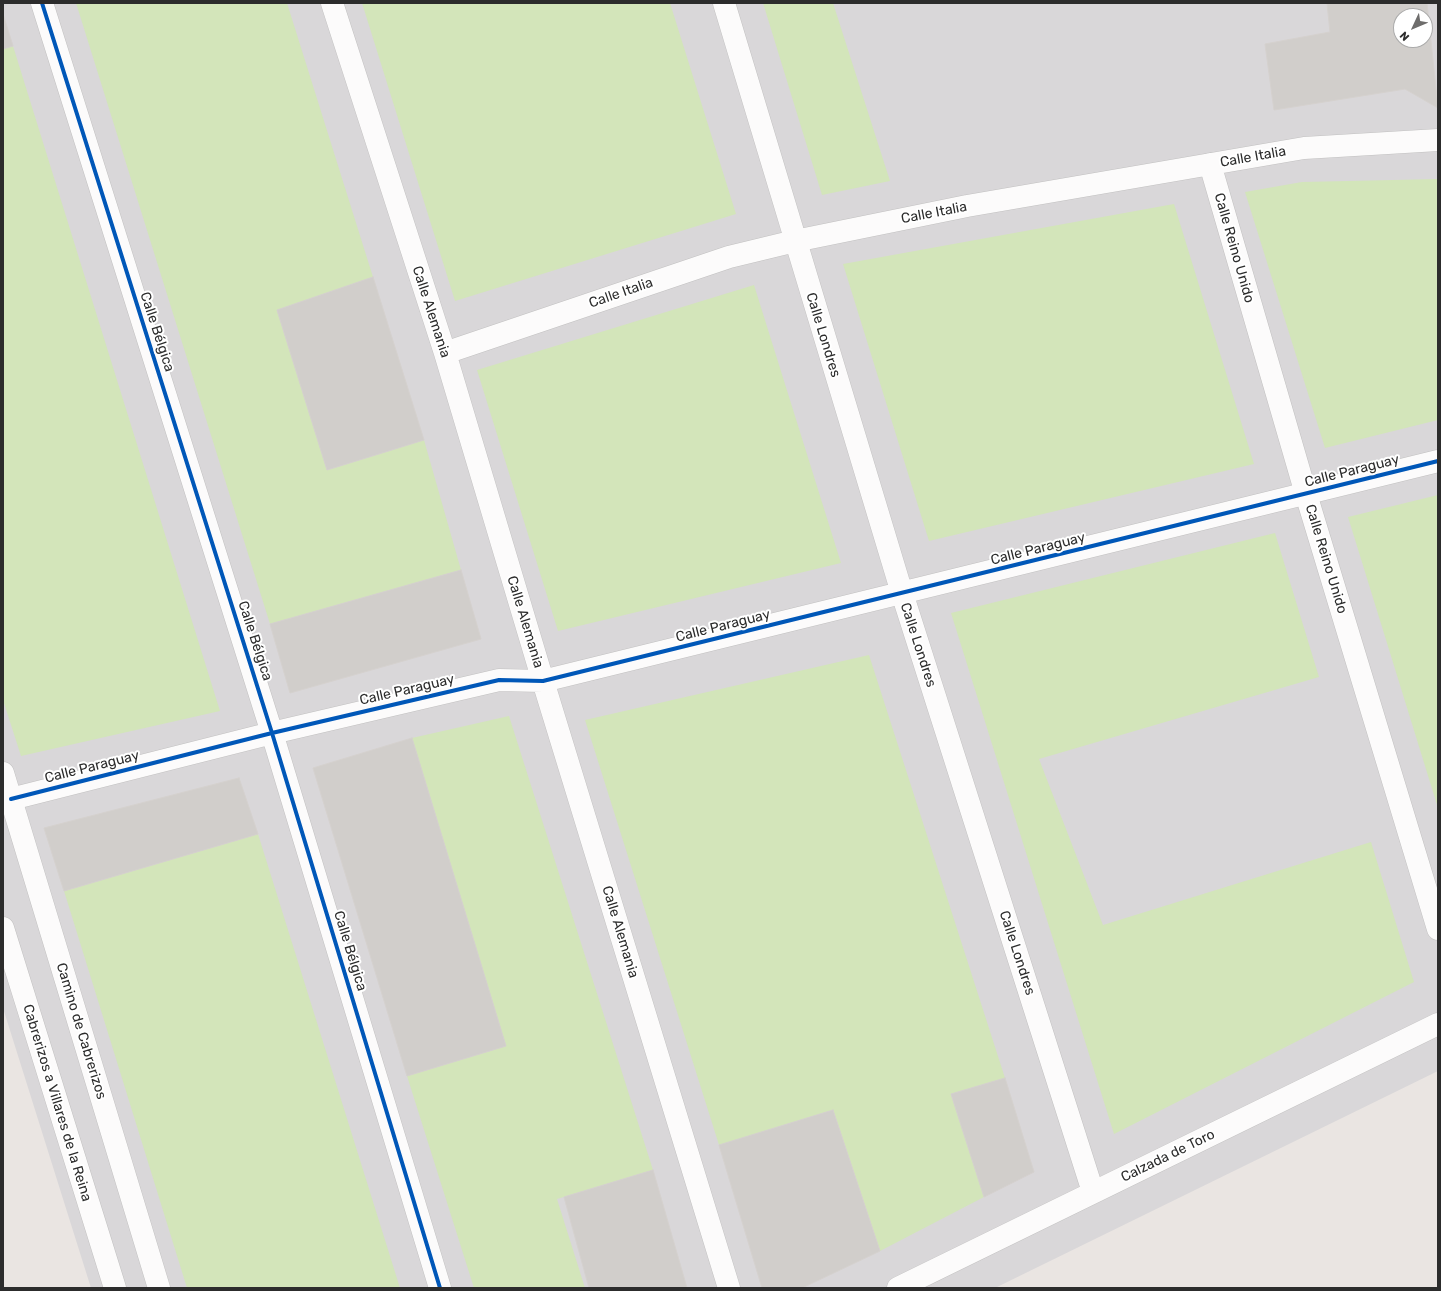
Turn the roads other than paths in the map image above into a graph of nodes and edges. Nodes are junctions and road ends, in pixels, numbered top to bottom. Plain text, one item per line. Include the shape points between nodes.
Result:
1 (42, 3) edge
2 (332, 3) edge
3 (724, 3) edge
4 (1438, 140) edge
5 (1210, 164) junction
6 (795, 241) junction
7 (445, 353) junction
8 (1438, 461) edge
9 (1306, 494) junction
10 (902, 593) junction
11 (543, 681) junction
12 (272, 733) junction
13 (3, 773) edge
14 (11, 799) junction
15 (3, 928) edge
16 (1438, 929) edge
17 (1438, 1024) edge
18 (1093, 1192) junction
19 (114, 1285) edge
20 (159, 1288) edge
21 (440, 1288) edge
22 (729, 1288) edge
23 (898, 1288) edge

1 - 12 street, Calle Bélgica
2 - 7 street, Calle Alemania
3 - 6 street, Calle Londres
4 - 5 street, Calle Italia via 1304,148
5 - 6 street, Calle Italia via 967,206
5 - 9 street, Calle Reino Unido
6 - 7 street, Calle Italia via 729,257
6 - 10 street, Calle Londres
7 - 11 street, Calle Alemania
8 - 9 street, Calle Paraguay
9 - 10 street, Calle Paraguay
9 - 16 street, Calle Reino Unido
10 - 11 street, Calle Paraguay
10 - 18 street, Calle Londres
11 - 12 street, Calle Paraguay via 499,680
11 - 22 street, Calle Alemania
12 - 14 street, Calle Paraguay
12 - 21 street, Calle Bélgica
13 - 14 street, Camino de Cabrerizos
14 - 20 street, Camino de Cabrerizos
15 - 19 street, Cabrerizos a Villares de la Reina
17 - 18 street, Calzada de Toro
18 - 23 street, Calzada de Toro

